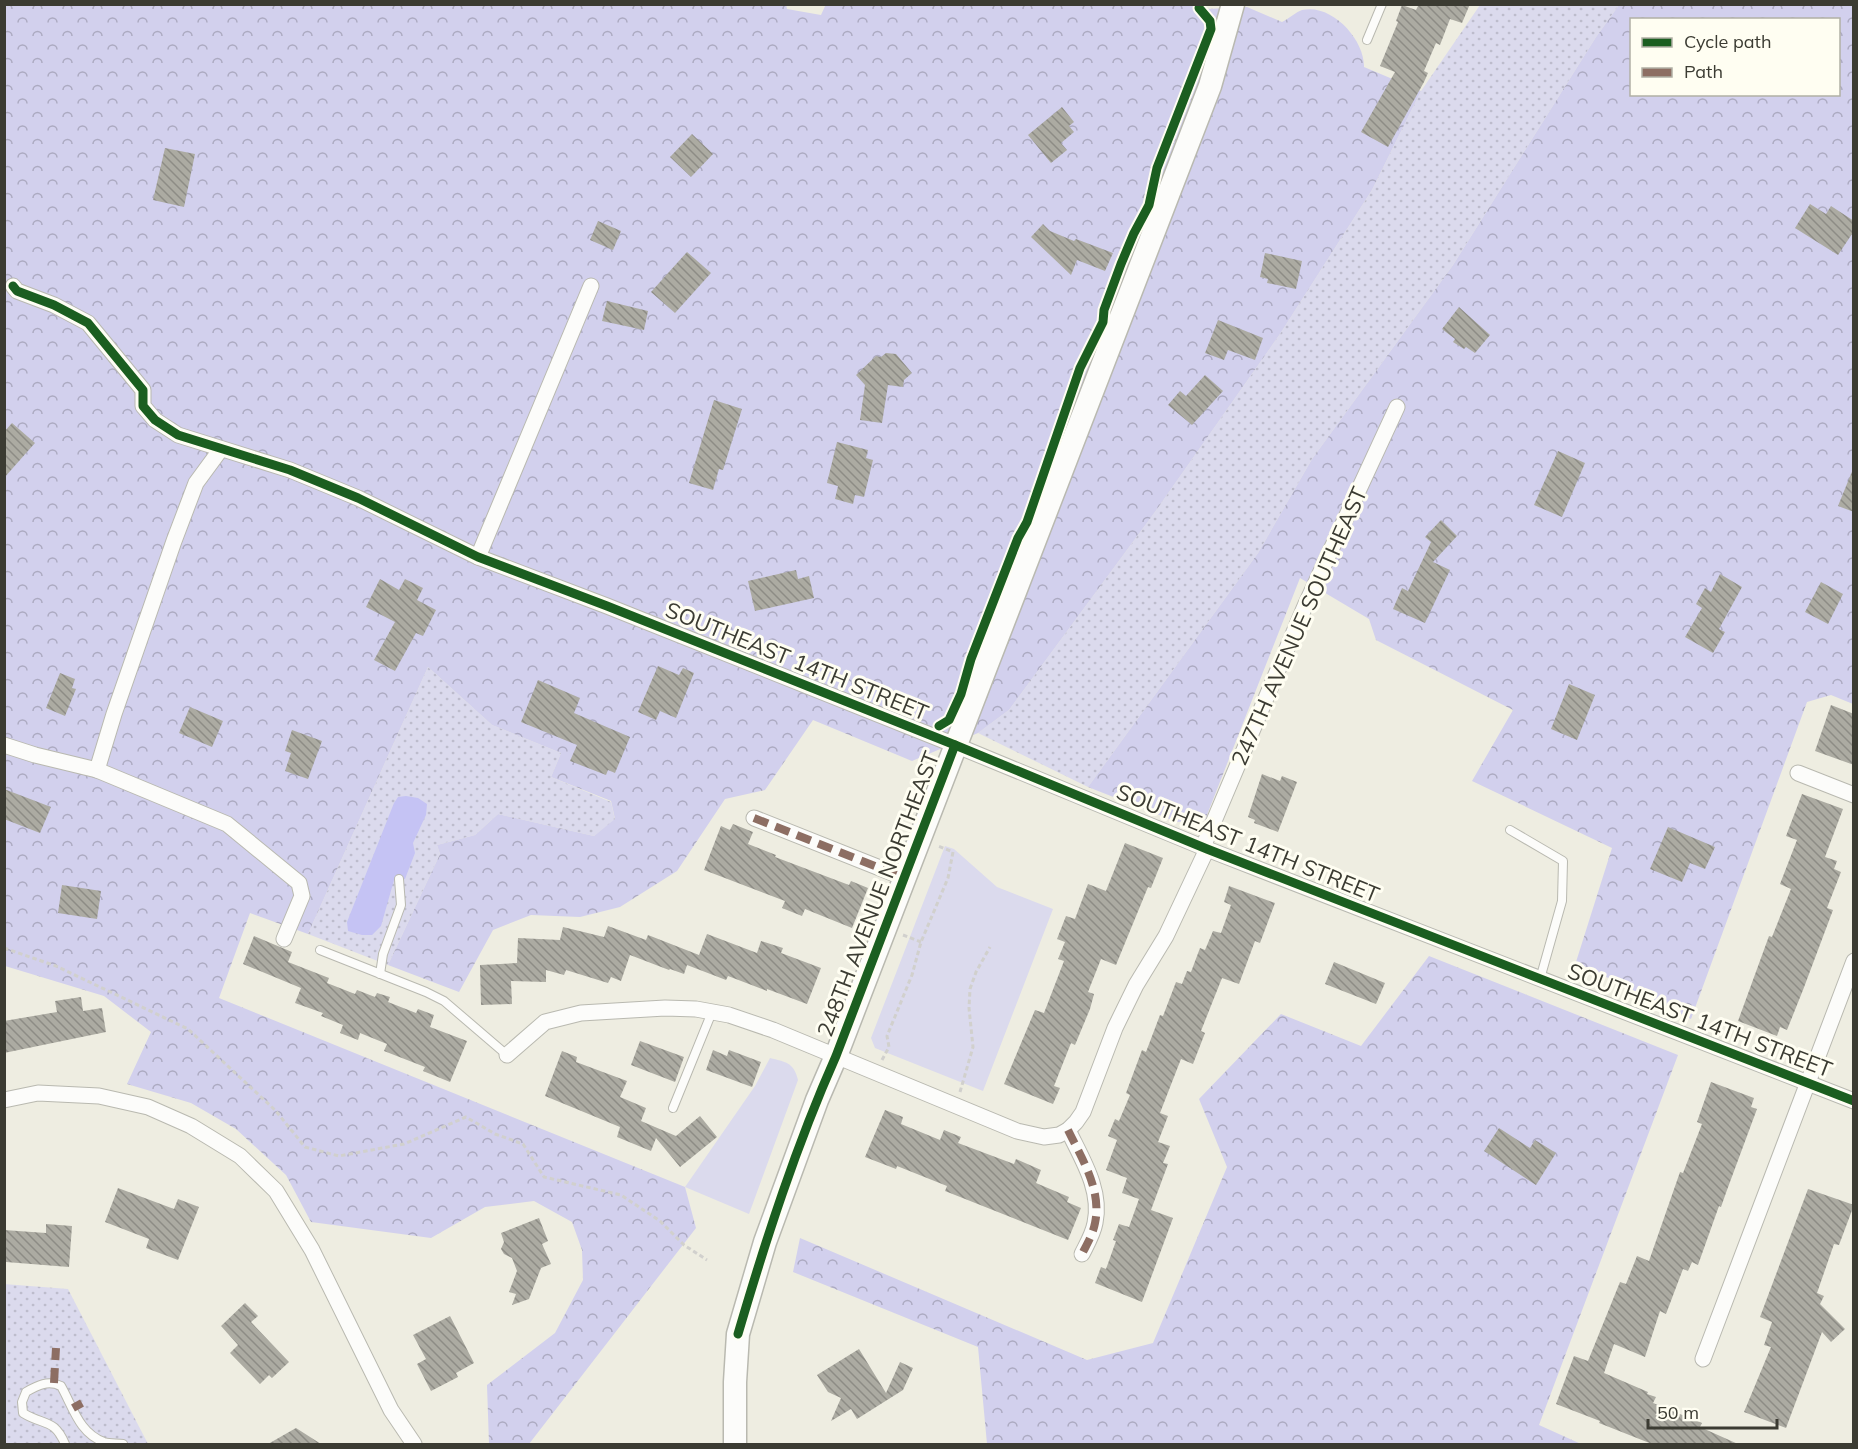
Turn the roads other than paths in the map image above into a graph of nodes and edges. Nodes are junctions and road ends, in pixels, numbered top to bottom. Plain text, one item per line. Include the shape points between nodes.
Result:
1 (1382, 4) edge
2 (1231, 5) edge
3 (1367, 40) dead end
4 (13, 286) dead end
5 (591, 286) dead end
6 (1397, 407) dead end
7 (221, 449) junction
8 (478, 557) junction
9 (4, 745) edge
10 (955, 746) junction
11 (98, 770) junction
12 (1798, 773) dead end
13 (1854, 795) edge
14 (754, 818) dead end
15 (1510, 830) dead end
16 (1205, 848) junction
17 (905, 878) junction
18 (399, 879) dead end
19 (284, 939) dead end
20 (320, 950) dead end
21 (1854, 961) edge
22 (380, 974) junction
23 (1540, 979) junction
24 (712, 1012) junction
25 (507, 1055) joint
26 (836, 1056) junction
27 (1807, 1083) junction
28 (4, 1100) edge
29 (1854, 1101) edge
30 (673, 1108) dead end
31 (1068, 1130) junction
32 (1082, 1254) dead end
33 (1703, 1359) dead end
34 (65, 1444) edge
35 (123, 1444) edge
36 (414, 1444) edge
37 (735, 1444) edge

1 - 3 lane
2 - 10 street, 248TH AVENUE NORTHEAST via 1210,86
4 - 7 street, SOUTHEAST 14TH STREET via 88,323 143,390 143,406 155,420 178,435
5 - 8 street
6 - 16 street, 247TH AVENUE SOUTHEAST via 1305,606
7 - 8 street, SOUTHEAST 14TH STREET via 290,470 358,498
7 - 11 street via 192,493
8 - 10 street, SOUTHEAST 14TH STREET
9 - 11 street
10 - 16 street, SOUTHEAST 14TH STREET
10 - 17 street, 248TH AVENUE NORTHEAST
11 - 19 street via 227,824 299,883 302,896
12 - 13 street
14 - 17 street
15 - 23 lane via 1563,861 1562,901
16 - 23 street, SOUTHEAST 14TH STREET
16 - 31 street, 247TH AVENUE SOUTHEAST via 1166,936 1120,1018 1083,1112
17 - 26 street, 248TH AVENUE NORTHEAST
18 - 22 lane via 401,906 383,954
20 - 22 lane
21 - 27 street
22 - 25 lane via 444,1001
23 - 27 street, SOUTHEAST 14TH STREET
24 - 25 street via 665,1008 581,1013 545,1022
24 - 26 street via 773,1030
24 - 30 lane
26 - 31 street via 1017,1131 1044,1137
26 - 37 street, 248TH AVENUE NORTHEAST via 765,1242 738,1334
27 - 29 street, SOUTHEAST 14TH STREET
27 - 33 street
28 - 36 street via 38,1093 99,1096 148,1107 191,1126 240,1156 276,1191 312,1250 390,1410
31 - 32 street via 1092,1183 1097,1207 1095,1226
34 - 35 lane via 52,1424 23,1413 26,1392 45,1383 61,1386 78,1423 105,1443

